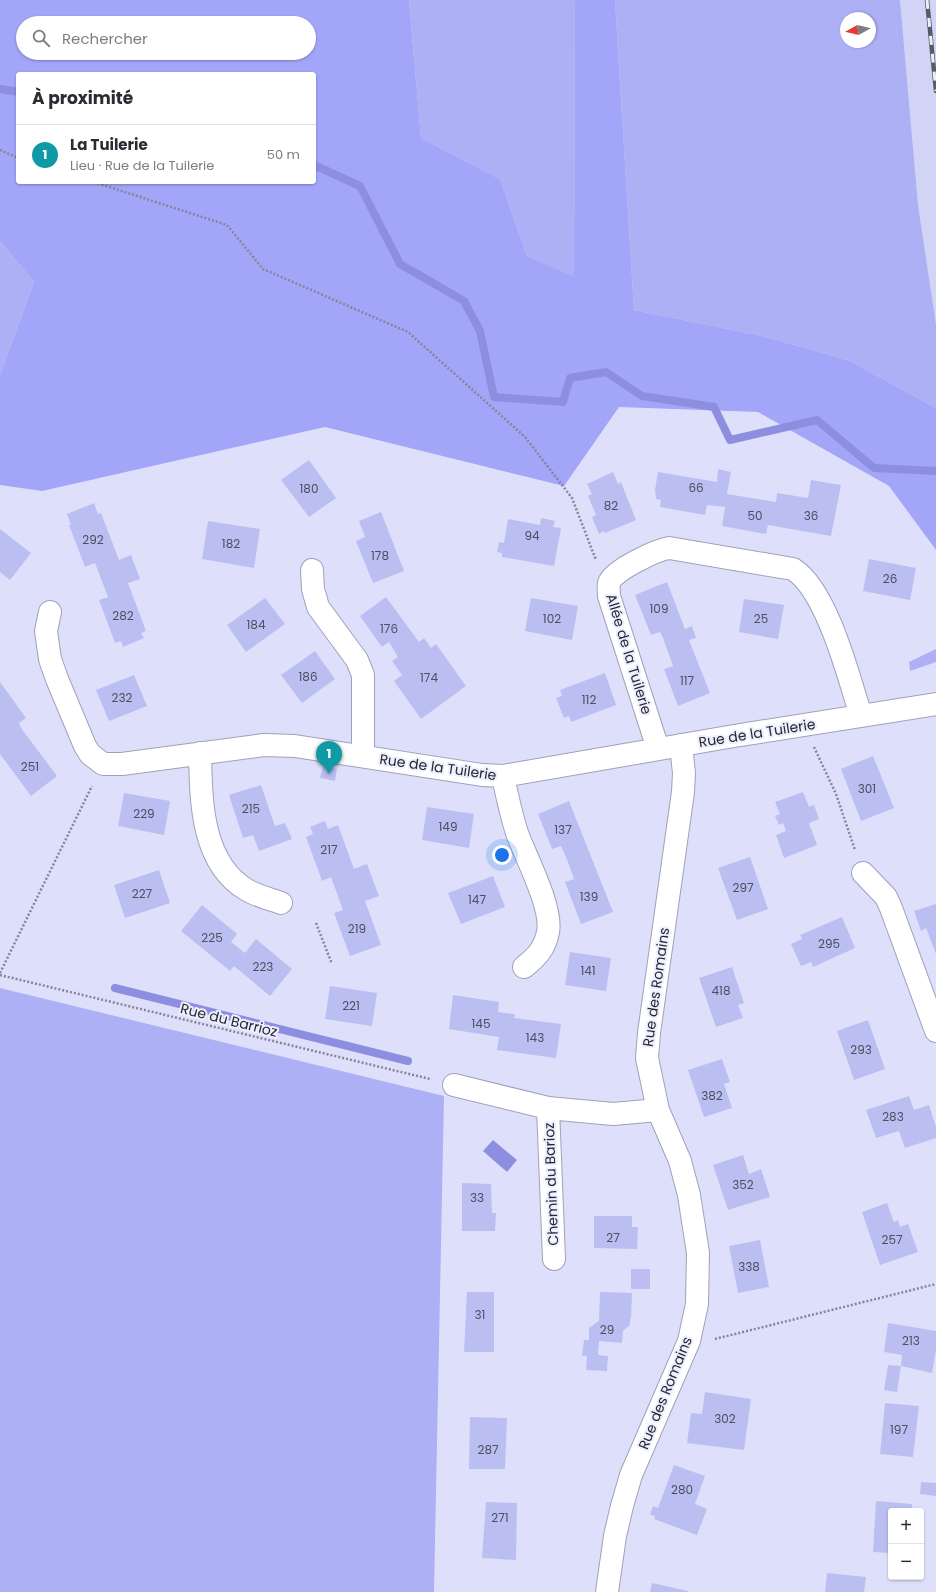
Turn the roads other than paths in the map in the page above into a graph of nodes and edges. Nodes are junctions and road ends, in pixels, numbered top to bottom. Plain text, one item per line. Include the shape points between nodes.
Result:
1 (312, 570) dead end
2 (50, 612) dead end
3 (936, 704) edge
4 (861, 716) junction
5 (681, 745) junction
6 (658, 749) junction
7 (200, 753) junction
8 (363, 755) junction
9 (504, 776) junction
10 (864, 873) road end
11 (281, 903) dead end
12 (524, 967) dead end
13 (936, 1031) edge
14 (454, 1085) road end
15 (548, 1108) junction
16 (658, 1110) junction
17 (554, 1259) dead end
18 (607, 1592) edge

1 - 8 street via 312,589 318,607 357,660 364,675
2 - 7 street, Rue de la Tuilerie via 47,637 50,659 90,754 103,764 122,764
3 - 4 street, Rue de la Tuilerie
4 - 5 street, Rue de la Tuilerie
4 - 6 street, Allée de la Tuilerie via 823,608 802,574 793,569 670,548 659,549 615,574 609,583 609,596
5 - 6 street, Rue de la Tuilerie
5 - 16 street, Rue des Romains via 684,792 647,1052
6 - 9 street, Rue de la Tuilerie
7 - 8 street, Rue de la Tuilerie via 264,745 295,746
7 - 11 street via 204,812 210,841 223,871 247,890
8 - 9 street, Rue de la Tuilerie via 482,775
9 - 12 street via 512,818 548,912 549,931 543,947
10 - 13 street via 886,897
14 - 15 street
15 - 16 street via 613,1114
15 - 17 street, Chemin du Barioz
16 - 18 street, Rue des Romains via 680,1161 689,1195 698,1253 697,1304 689,1342 631,1475 615,1536

